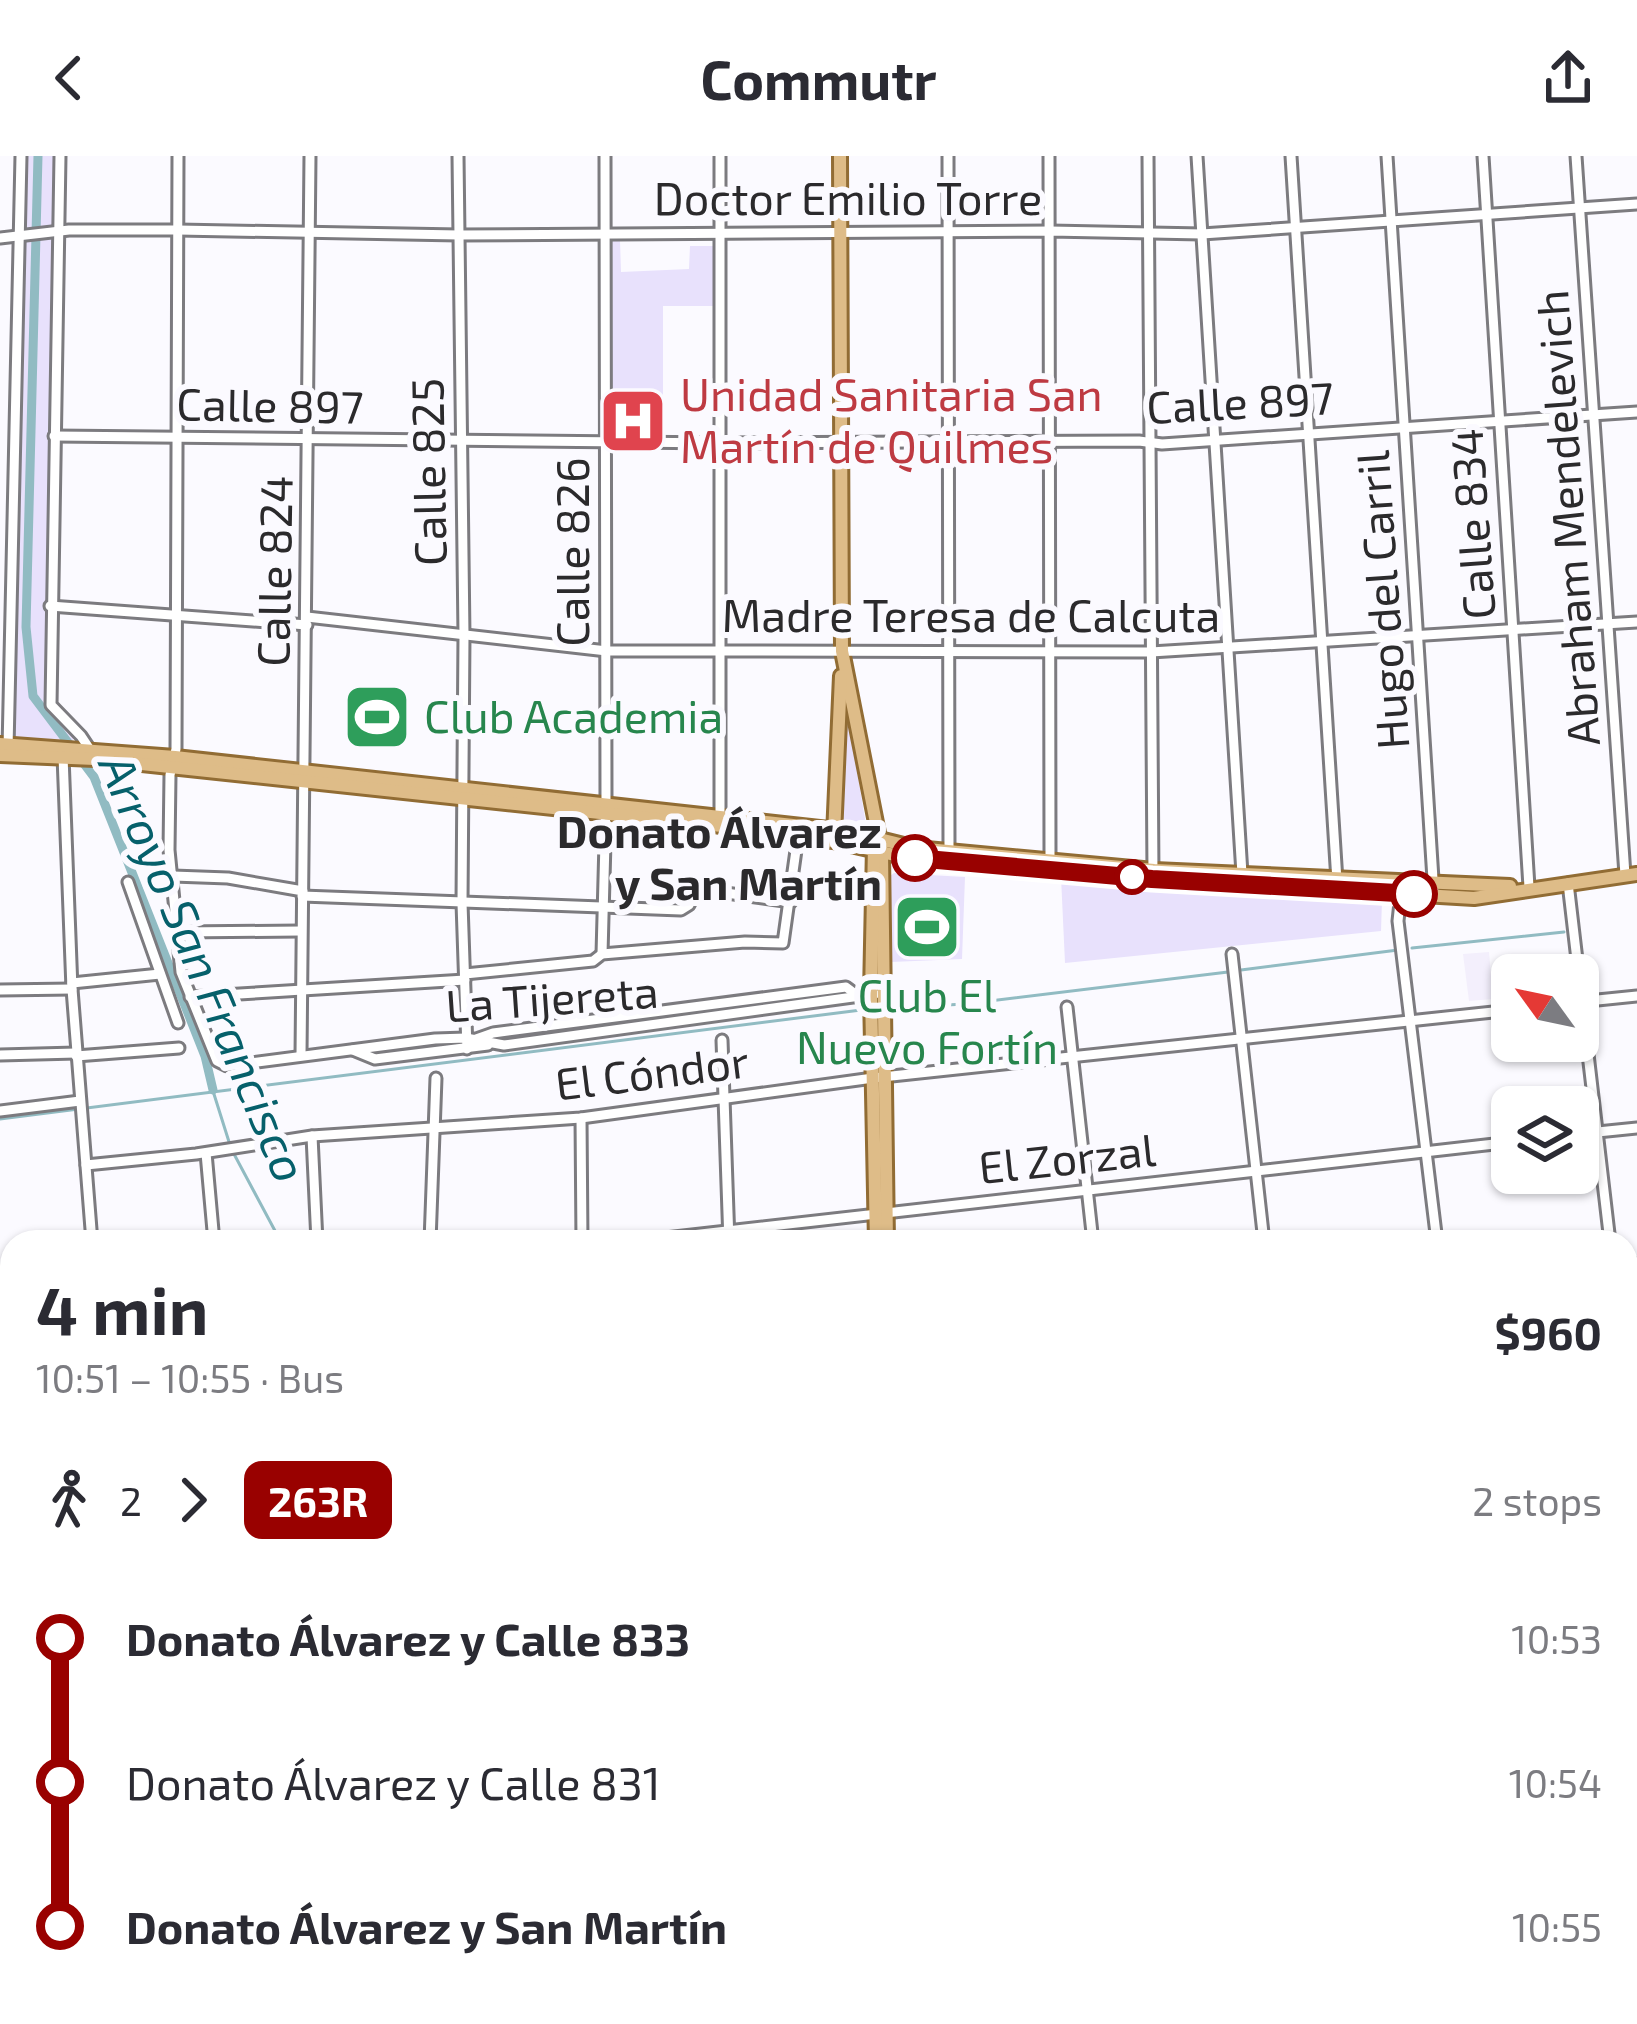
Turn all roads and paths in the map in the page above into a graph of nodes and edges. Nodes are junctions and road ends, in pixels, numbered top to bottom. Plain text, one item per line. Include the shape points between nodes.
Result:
1 (21, 156) edge
2 (61, 156) edge
3 (178, 156) edge
4 (310, 156) edge
5 (458, 156) edge
6 (605, 156) edge
7 (720, 156) edge
8 (840, 156) edge
9 (948, 156) edge
10 (1049, 156) edge
11 (1148, 156) edge
12 (1197, 156) edge
13 (1292, 156) edge
14 (1387, 156) edge
15 (1483, 156) edge
16 (1576, 156) edge
17 (1637, 204) edge
18 (1580, 208) junction
19 (1487, 214) junction
20 (1390, 219) junction
21 (1296, 225) junction
22 (178, 230) junction
23 (58, 231) junction
24 (1050, 231) junction
25 (312, 232) junction
26 (720, 232) junction
27 (840, 232) junction
28 (1148, 232) junction
29 (948, 233) junction
30 (605, 234) junction
31 (1202, 234) junction
32 (458, 235) junction
33 (0, 238) edge
34 (19, 238) junction
35 (1637, 412) edge
36 (1594, 415) junction
37 (1500, 422) junction
38 (1404, 428) junction
39 (1310, 434) junction
40 (53, 436) junction
41 (178, 438) junction
42 (309, 438) junction
43 (841, 441) junction
44 (947, 441) junction
45 (1215, 441) junction
46 (461, 442) junction
47 (606, 442) junction
48 (1050, 442) junction
49 (721, 443) junction
50 (1151, 443) junction
51 (0, 448) edge
52 (15, 448) junction
53 (5, 603) edge
54 (50, 606) junction
55 (177, 615) junction
56 (307, 621) junction
57 (1608, 622) junction
58 (1637, 622) edge
59 (1513, 630) junction
60 (464, 634) junction
61 (1418, 634) junction
62 (1323, 643) junction
63 (1227, 647) junction
64 (606, 650) junction
65 (950, 650) junction
66 (722, 651) junction
67 (842, 651) junction
68 (1049, 651) junction
69 (1150, 652) junction
70 (4, 749) edge
71 (62, 752) junction
72 (93, 754) junction
73 (174, 762) junction
74 (307, 777) junction
75 (464, 793) junction
76 (606, 809) junction
77 (720, 816) junction
78 (834, 835) junction
79 (798, 836) junction
80 (877, 848) junction
81 (949, 851) junction
82 (1050, 860) junction
83 (1153, 874) junction
84 (1242, 874) junction
85 (1631, 874) edge
86 (173, 876) junction
87 (128, 882) dead end
88 (1568, 883) junction
89 (1337, 884) junction
90 (1529, 887) junction
91 (1434, 890) junction
92 (1401, 893) junction
93 (303, 894) junction
94 (790, 902) junction
95 (462, 903) junction
96 (604, 907) junction
97 (300, 931) junction
98 (180, 932) junction
99 (602, 953) junction
100 (1232, 954) dead end
101 (1576, 954) edge
102 (160, 974) junction
103 (465, 977) junction
104 (72, 986) junction
105 (0, 990) edge
106 (299, 991) junction
107 (870, 995) junction
108 (1637, 996) edge
109 (190, 997) junction
110 (784, 998) junction
111 (1599, 1000) edge
112 (1066, 1007) dead end
113 (792, 1008) junction
114 (1491, 1012) edge
115 (695, 1015) junction
116 (1412, 1021) junction
117 (178, 1023) dead end
118 (722, 1040) dead end
119 (1243, 1040) junction
120 (470, 1042) junction
121 (179, 1048) dead end
122 (76, 1054) junction
123 (0, 1055) edge
124 (302, 1055) junction
125 (1073, 1058) junction
126 (436, 1078) dead end
127 (878, 1078) junction
128 (724, 1096) junction
129 (81, 1106) junction
130 (0, 1112) edge
131 (581, 1118) junction
132 (434, 1128) junction
133 (1637, 1128) edge
134 (1599, 1132) edge
135 (312, 1136) junction
136 (1491, 1144) edge
137 (1599, 1149) edge
138 (211, 1152) junction
139 (1428, 1152) junction
140 (86, 1165) junction
141 (1256, 1171) junction
142 (1087, 1190) junction
143 (881, 1213) junction
144 (91, 1230) edge
145 (214, 1230) edge
146 (316, 1230) edge
147 (430, 1230) edge
148 (582, 1230) edge
149 (729, 1230) edge
150 (769, 1230) edge
151 (879, 1230) edge
152 (885, 1230) edge
153 (1092, 1230) edge
154 (1263, 1230) edge
155 (1436, 1230) edge
156 (1609, 1230) edge

1 - 34 street
2 - 23 street
3 - 22 street
4 - 25 street, Calle 824
5 - 32 street, Calle 825
6 - 30 street, Calle 826
7 - 26 street
8 - 27 main road
9 - 29 street
10 - 24 street
11 - 28 street
12 - 31 street
13 - 21 street
14 - 20 street, Hugo del Carril
15 - 19 street, Calle 834
16 - 18 street, Abraham Mendelevich
17 - 18 street, Doctor Emilio Torre
18 - 19 street, Doctor Emilio Torre
18 - 36 street, Abraham Mendelevich
19 - 20 street, Doctor Emilio Torre
19 - 37 street, Calle 834
20 - 21 street, Doctor Emilio Torre
20 - 38 street, Hugo del Carril
21 - 31 street, Doctor Emilio Torre
21 - 39 street
22 - 23 street, Doctor Emilio Torre
22 - 25 street, Doctor Emilio Torre
22 - 41 street
23 - 34 street, Doctor Emilio Torre
23 - 40 street
24 - 28 street, Doctor Emilio Torre
24 - 29 street, Doctor Emilio Torre
24 - 48 street
25 - 32 street, Doctor Emilio Torre
25 - 42 street, Calle 824
26 - 27 street, Doctor Emilio Torre
26 - 30 street, Doctor Emilio Torre
26 - 49 street
27 - 29 street, Doctor Emilio Torre
27 - 43 main road
28 - 31 street, Doctor Emilio Torre
28 - 50 street
29 - 44 street
30 - 32 street, Doctor Emilio Torre
30 - 47 street, Calle 826
31 - 45 street
32 - 46 street, Calle 825
33 - 34 street, Doctor Emilio Torre
34 - 52 street
35 - 36 street, Calle 897
36 - 37 street, Calle 897
36 - 57 street, Abraham Mendelevich
37 - 38 street, Calle 897
37 - 59 street, Calle 834
38 - 39 street, Calle 897
38 - 61 street, Hugo del Carril
39 - 45 street, Calle 897
39 - 62 street
40 - 41 street, Calle 897
40 - 54 street
41 - 42 street, Calle 897
41 - 55 street
42 - 46 street, Calle 897
42 - 56 street, Calle 824
43 - 44 street, Calle 897
43 - 49 street, Calle 897
43 - 67 main road
44 - 48 street, Calle 897
44 - 65 street
45 - 50 street, Calle 897
45 - 63 street
46 - 47 street, Calle 897
46 - 60 street, Calle 825
47 - 49 street, Calle 897
47 - 64 street, Calle 826
48 - 50 street, Calle 897
48 - 68 street
49 - 66 street
50 - 69 street
51 - 52 street
52 - 53 street
53 - 70 street
54 - 55 street, Madre Teresa de Calcuta
54 - 72 street via 51,705
55 - 56 street, Madre Teresa de Calcuta
55 - 73 street
56 - 60 street, Madre Teresa de Calcuta
56 - 74 street, Calle 824
57 - 58 street, Madre Teresa de Calcuta
57 - 59 street, Madre Teresa de Calcuta
57 - 85 street, Abraham Mendelevich
59 - 61 street, Madre Teresa de Calcuta
59 - 90 street, Calle 834
60 - 64 street, Madre Teresa de Calcuta
60 - 75 street, Calle 825
61 - 62 street, Madre Teresa de Calcuta
61 - 91 street, Hugo del Carril
62 - 63 street, Madre Teresa de Calcuta
62 - 89 street
63 - 69 street, Madre Teresa de Calcuta
63 - 84 street
64 - 66 street, Madre Teresa de Calcuta
64 - 76 street, Calle 826
65 - 67 street, Madre Teresa de Calcuta
65 - 68 street, Madre Teresa de Calcuta
65 - 81 street
66 - 67 street, Madre Teresa de Calcuta
66 - 77 street
67 - 78 main road
67 - 80 main road
68 - 69 street, Madre Teresa de Calcuta
68 - 82 street
69 - 83 street
70 - 71 main road
71 - 72 main road
71 - 104 street
72 - 73 main road
73 - 74 main road
73 - 86 street
74 - 75 main road
74 - 93 street, Calle 824
75 - 76 main road
75 - 95 street, Calle 825
76 - 77 main road
76 - 79 main road
76 - 96 street, Calle 826
77 - 78 main road
78 - 79 main road
78 - 80 main road
79 - 94 street
80 - 81 main road
80 - 83 main road
80 - 107 main road
81 - 82 main road
82 - 83 main road
83 - 84 main road
83 - 89 main road
84 - 89 main road
85 - 88 main road
86 - 93 street
86 - 98 street
87 - 102 street
88 - 90 main road
88 - 101 street
89 - 91 main road
89 - 92 main road
90 - 91 main road
91 - 92 main road
92 - 116 street
93 - 95 street
93 - 97 street, Calle 824
94 - 96 street via 697,889 681,910
94 - 99 street via 785,941
95 - 96 street
95 - 103 street, Calle 825
96 - 99 street, Calle 826
97 - 98 street
97 - 106 street, Calle 824
98 - 109 street
99 - 103 street via 593,961
100 - 119 street
102 - 104 street
102 - 117 street
103 - 106 street
103 - 120 street, Calle 825
104 - 105 street
104 - 122 street
106 - 109 street
106 - 124 street, Calle 824
107 - 110 street via 846,987
107 - 113 street, La Tijereta
107 - 127 main road
108 - 111 street
109 - 124 street via 227,1066
110 - 113 street
110 - 115 street
112 - 125 street
113 - 115 street, La Tijereta
114 - 116 street, El Cóndor
115 - 120 street, La Tijereta
115 - 120 street via 493,1033
116 - 119 street, El Cóndor
116 - 139 street
118 - 128 street
119 - 125 street, El Cóndor
119 - 141 street
120 - 124 street via 375,1059 353,1050
121 - 122 street
122 - 123 street
122 - 129 street
125 - 127 street, El Cóndor
125 - 142 street
126 - 132 street
127 - 128 street, El Cóndor
127 - 143 main road
128 - 131 street, El Cóndor
128 - 149 street
129 - 130 street
129 - 140 street
131 - 132 street, El Cóndor
131 - 148 street
132 - 135 street, El Cóndor
132 - 147 street
133 - 134 street
135 - 138 street, El Cóndor
135 - 146 street
136 - 139 street, El Zorzal
137 - 156 street
138 - 140 street, El Cóndor
138 - 145 street
139 - 141 street, El Zorzal
139 - 155 street
140 - 144 street
141 - 142 street, El Zorzal
141 - 154 street
142 - 143 street, El Zorzal
142 - 153 street
143 - 150 street, El Zorzal
143 - 151 main road
143 - 152 main road

